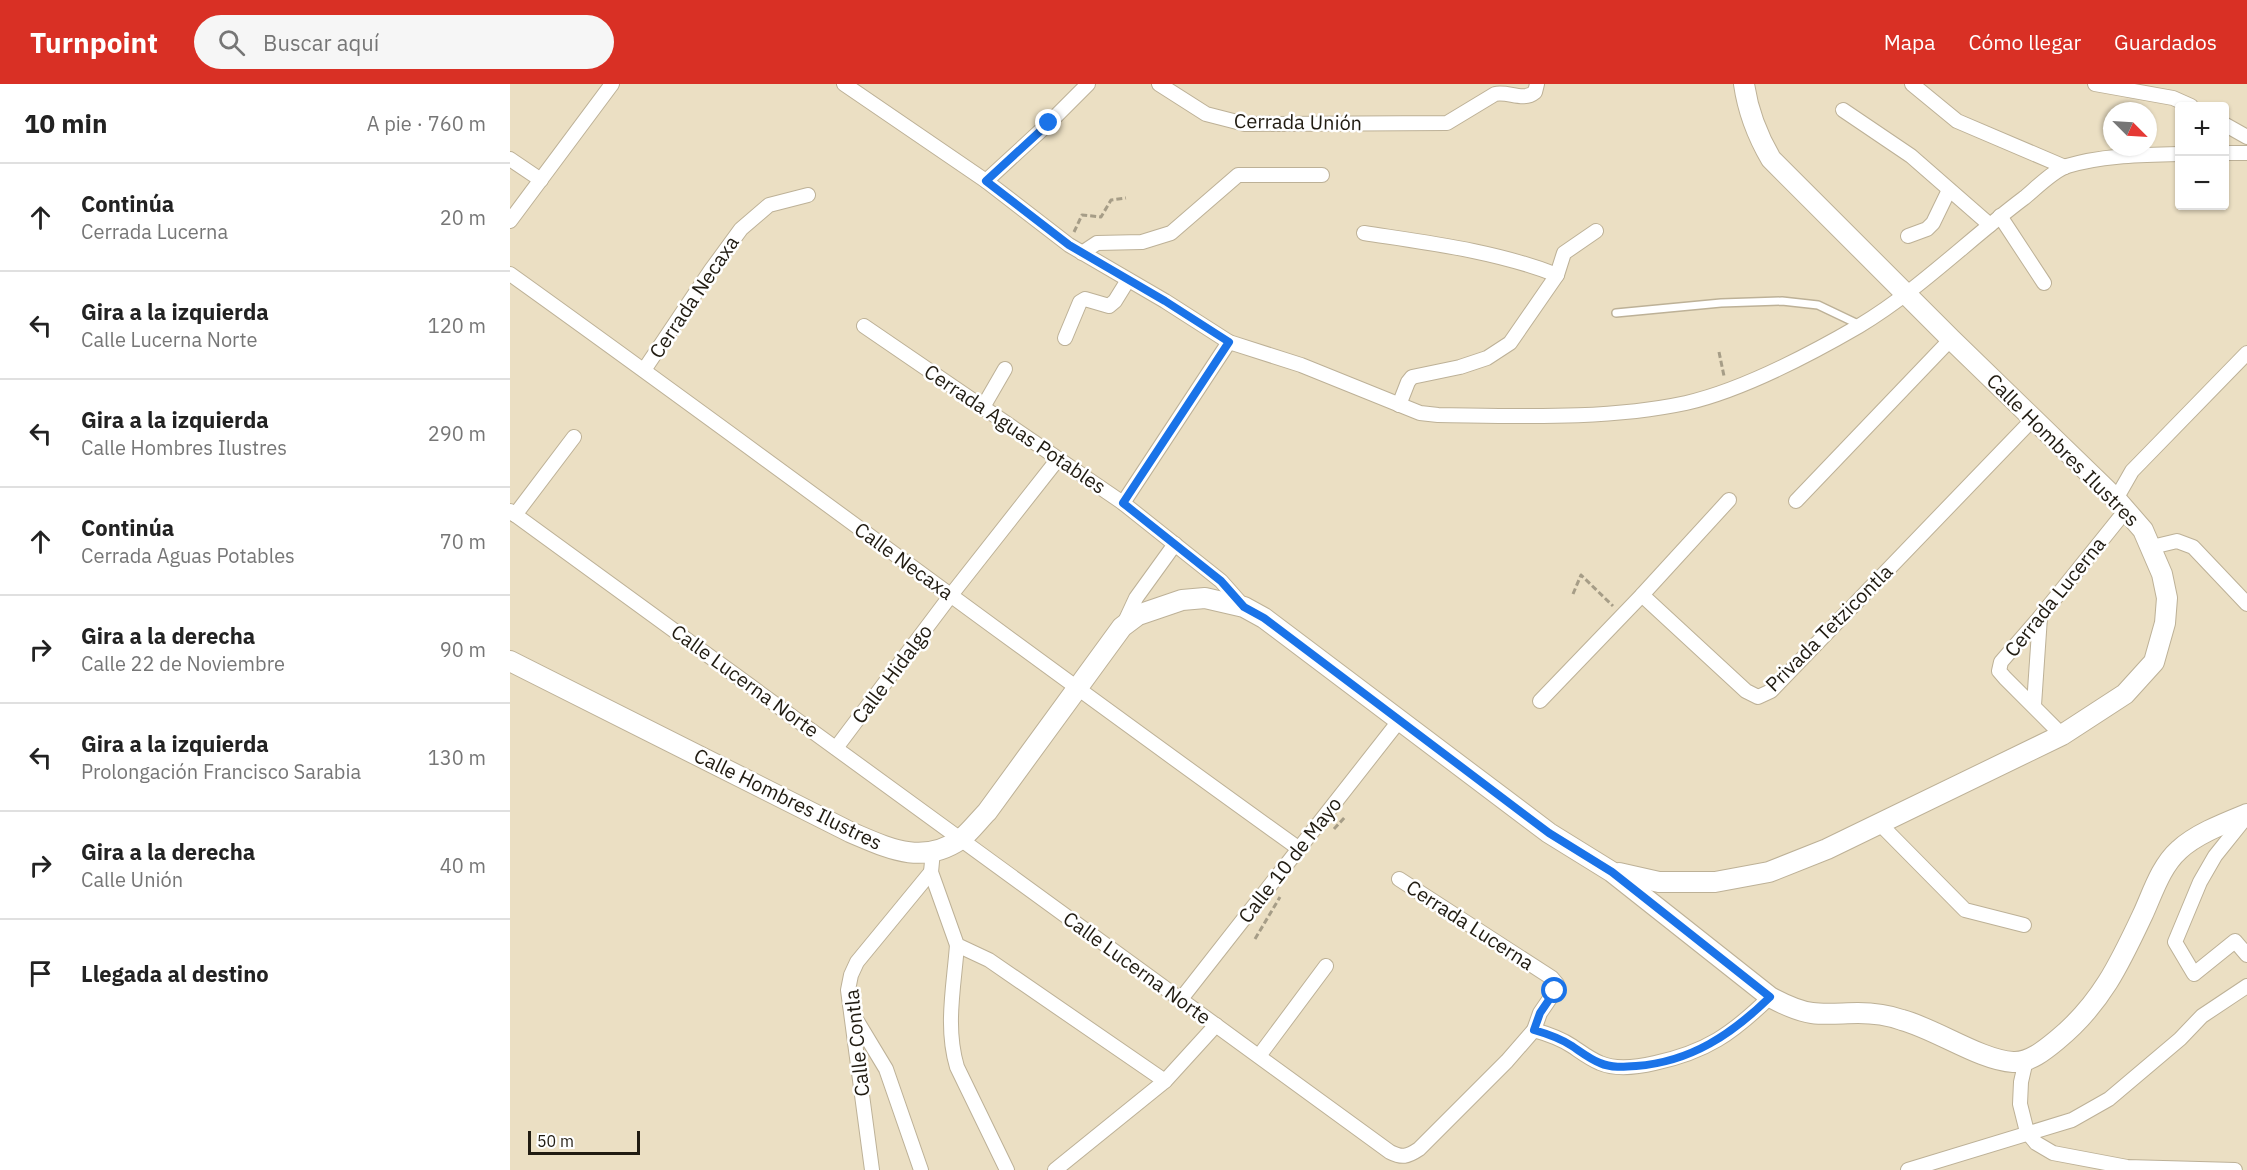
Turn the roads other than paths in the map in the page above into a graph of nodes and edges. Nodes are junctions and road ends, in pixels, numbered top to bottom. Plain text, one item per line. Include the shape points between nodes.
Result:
1 (612, 84) edge
2 (844, 84) edge
3 (1088, 84) edge
4 (1159, 84) edge
5 (1537, 84) edge
6 (1744, 84) edge
7 (1912, 84) edge
8 (2096, 84) edge
9 (2182, 102) edge
10 (1844, 110) dead end
11 (2229, 127) edge
12 (2247, 137) edge
13 (2229, 153) edge
14 (2247, 153) edge
15 (2175, 154) edge
16 (510, 159) edge
17 (2065, 167) junction
18 (1322, 174) dead end
19 (541, 180) junction
20 (986, 181) junction
21 (1949, 190) junction
22 (808, 195) dead end
23 (510, 221) edge
24 (1995, 221) junction
25 (1596, 231) dead end
26 (1364, 233) dead end
27 (1908, 236) dead end
28 (1082, 254) junction
29 (510, 274) edge
30 (1557, 275) junction
31 (1128, 280) junction
32 (2044, 283) dead end
33 (1908, 294) junction
34 (1616, 313) dead end
35 (1860, 325) junction
36 (864, 326) dead end
37 (1065, 338) dead end
38 (1951, 339) junction
39 (1229, 342) junction
40 (2247, 352) edge
41 (1005, 369) dead end
42 (644, 370) junction
43 (1399, 405) junction
44 (983, 406) junction
45 (2033, 419) junction
46 (574, 436) dead end
47 (1058, 459) junction
48 (1729, 500) dead end
49 (1796, 501) dead end
50 (1123, 503) junction
51 (2121, 504) junction
52 (513, 513) edge
53 (1174, 544) junction
54 (2152, 547) junction
55 (951, 595) junction
56 (1642, 595) junction
57 (2247, 604) edge
58 (1244, 607) junction
59 (2040, 617) junction
60 (1122, 627) junction
61 (510, 661) edge
62 (1078, 690) junction
63 (1540, 701) dead end
64 (2034, 705) junction
65 (1400, 721) junction
66 (2062, 735) junction
67 (836, 748) junction
68 (2247, 815) edge
69 (1879, 823) junction
70 (960, 839) junction
71 (1298, 848) junction
72 (933, 852) junction
73 (931, 872) junction
74 (1612, 872) junction
75 (1399, 879) dead end
76 (2024, 925) dead end
77 (957, 945) junction
78 (2247, 955) edge
79 (1326, 966) dead end
80 (2247, 986) edge
81 (1770, 997) junction
82 (1181, 999) junction
83 (851, 1011) junction
84 (1216, 1025) junction
85 (1534, 1030) junction
86 (1259, 1056) junction
87 (2026, 1060) junction
88 (1165, 1081) junction
89 (2028, 1132) junction
90 (872, 1170) edge
91 (921, 1170) edge
92 (1007, 1170) edge
93 (1055, 1170) edge
94 (1908, 1170) edge
95 (2235, 1170) edge

1 - 19 street
2 - 20 street
3 - 20 street
4 - 5 street, Cerrada Unión via 1206,114 1245,124 1447,123 1495,94 1530,96
6 - 33 main road, Calle Hombres Ilustres via 1756,134 1771,159
7 - 17 street via 1957,121
8 - 9 street
10 - 21 street via 1911,156
11 - 12 street
13 - 14 street
15 - 17 street via 2115,157
16 - 19 street
17 - 24 street
18 - 28 street via 1238,175 1171,233 1142,242 1097,243
19 - 23 street
20 - 28 street
21 - 24 street
21 - 27 street via 1933,223
22 - 42 street, Cerrada Necaxa via 769,205 741,229
24 - 32 street
24 - 33 street
25 - 30 street via 1564,253
26 - 30 street via 1508,259
28 - 31 street
29 - 42 street, Calle Necaxa
30 - 43 street via 1510,343 1487,358 1412,377
31 - 37 street via 1109,306 1085,299 1080,302
31 - 39 street
33 - 35 street
33 - 38 main road, Calle Hombres Ilustres
34 - 35 lane via 1782,301 1818,305
35 - 43 street via 1791,363 1686,403 1605,414 1438,415
36 - 44 street, Cerrada Aguas Potables
38 - 45 main road, Calle Hombres Ilustres
38 - 49 street
39 - 43 street via 1301,365
39 - 50 street
40 - 51 street, Cerrada Lucerna via 2132,471
41 - 44 street
42 - 55 street, Calle Necaxa
44 - 47 street, Cerrada Aguas Potables
45 - 51 main road, Calle Hombres Ilustres
45 - 56 street, Privada Tetzicontla via 1771,691 1758,697 1746,691
46 - 52 street
47 - 50 street, Cerrada Aguas Potables
47 - 55 street, Calle Hidalgo
48 - 56 street
50 - 53 street, Cerrada Aguas Potables
51 - 54 main road, Calle Hombres Ilustres
51 - 59 street, Cerrada Lucerna
52 - 67 street, Calle Lucerna Norte
53 - 58 street, Cerrada Aguas Potables via 1221,581
53 - 60 street, Calle Hombres Ilustres via 1136,597
54 - 57 street via 2176,541 2193,547
54 - 66 main road, Calle Hombres Ilustres via 2167,598 2165,624 2154,662 2125,694
55 - 62 street, Calle Necaxa
55 - 67 street, Calle Hidalgo
56 - 63 street
58 - 60 main road, Calle Hombres Ilustres via 1205,598 1182,600 1138,615
58 - 65 main road, Calle Hombres Ilustres
59 - 64 street
59 - 64 street, Cerrada Lucerna via 2001,662 1999,670
60 - 62 main road, Calle Hombres Ilustres
61 - 72 main road, Calle Hombres Ilustres via 850,832 892,850 910,854
62 - 70 main road, Calle Hombres Ilustres via 987,812
62 - 71 street, Calle Necaxa
64 - 66 street, Cerrada Lucerna
65 - 71 street, Calle 10 de Mayo
65 - 74 main road, Calle Hombres Ilustres via 1549,833
66 - 69 main road, Calle Hombres Ilustres
67 - 70 street, Calle Lucerna Norte
68 - 78 street via 2200,882 2175,942 2194,974 2235,941
68 - 87 main road via 2220,824 2179,850 2164,868 2108,984 2065,1034
69 - 74 main road, Calle Hombres Ilustres via 1797,862 1743,878 1659,882
69 - 76 street via 1965,910
70 - 72 main road, Calle Hombres Ilustres
70 - 82 street, Calle Lucerna Norte
71 - 82 street, Calle 10 de Mayo
72 - 73 street
73 - 77 street
73 - 83 street, Calle Contla via 857,962 848,990
74 - 81 main road, Calle Hombres Ilustres
75 - 85 street, Cerrada Lucerna via 1552,978 1557,984 1555,991
77 - 88 street via 989,960
77 - 92 street via 952,1049
79 - 86 street
80 - 89 street via 2202,1016 2109,1099 2072,1120
81 - 85 street via 1728,1034 1705,1048 1644,1065 1602,1064 1552,1035
81 - 87 main road, Calle Hombres Ilustres via 1813,1013 1885,1015 1992,1057 2013,1062
82 - 84 street, Calle Lucerna Norte
83 - 90 street, Calle Contla
83 - 91 street via 886,1069
84 - 86 street, Calle Lucerna Norte
84 - 88 street
85 - 86 street, Calle Lucerna Norte via 1419,1149 1400,1157
87 - 89 street via 2020,1104
88 - 93 street
89 - 94 street
89 - 95 street via 2036,1143 2053,1153 2088,1161 2127,1167

